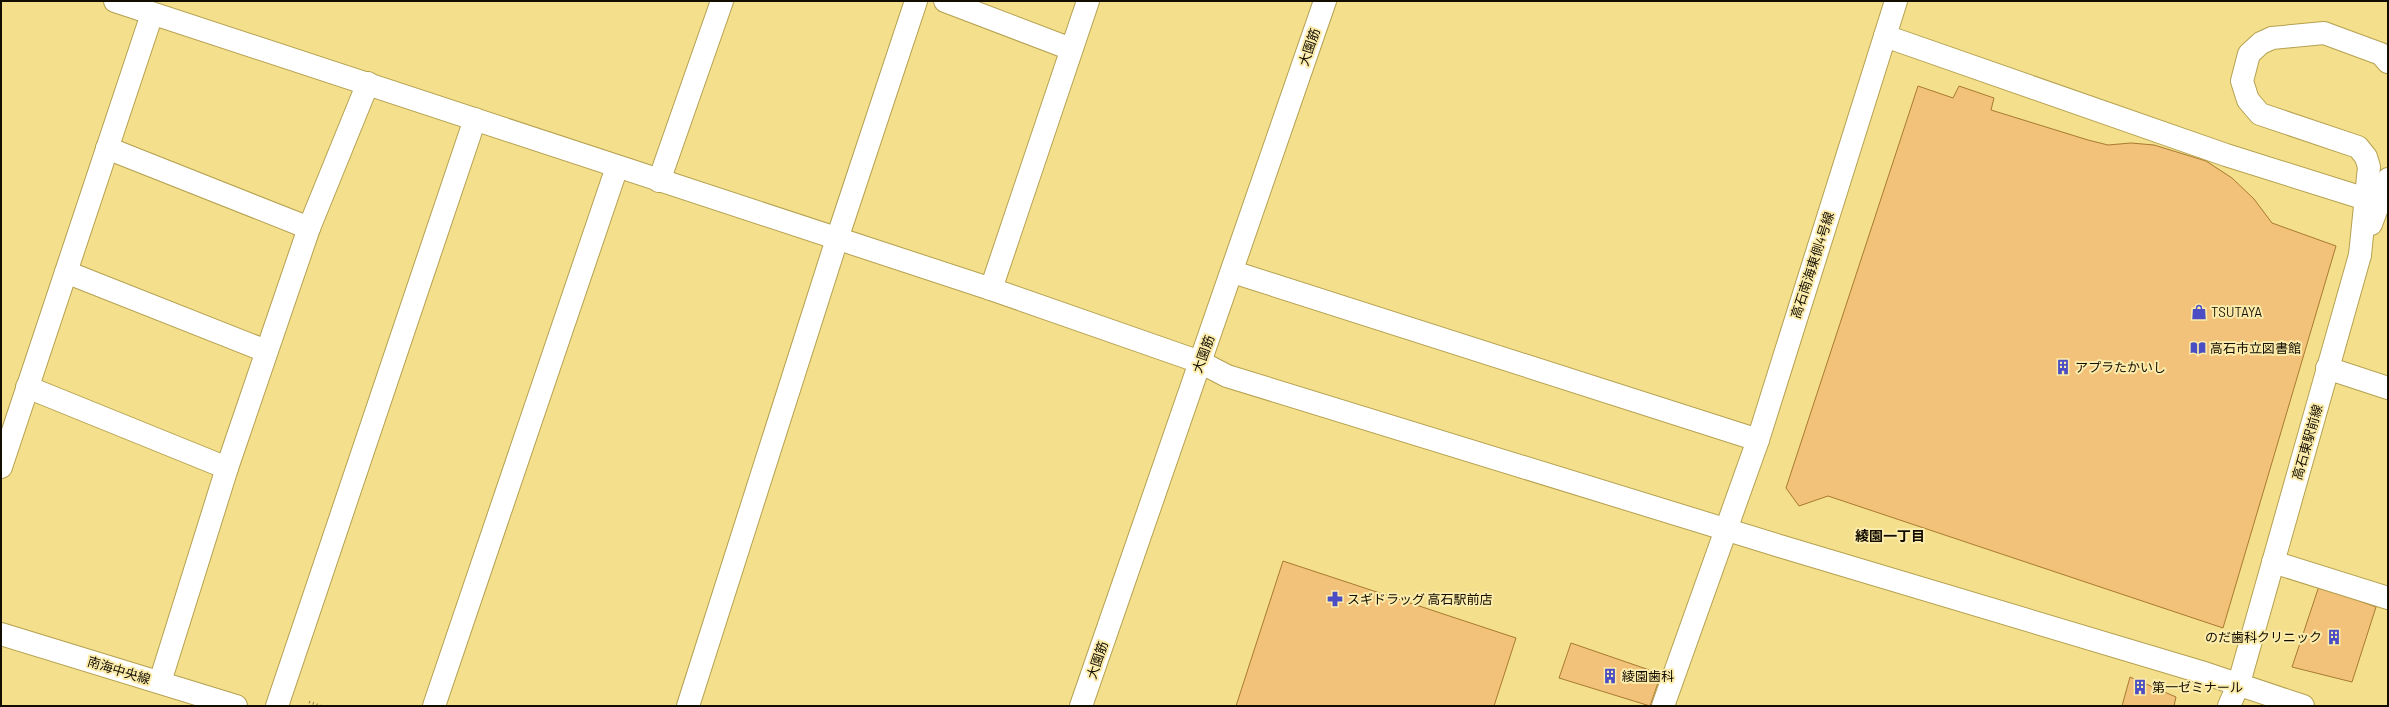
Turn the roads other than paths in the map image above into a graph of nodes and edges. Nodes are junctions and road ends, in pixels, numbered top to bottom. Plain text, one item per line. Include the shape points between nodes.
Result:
1 (115, 1) edge
2 (722, 1) edge
3 (916, 1) edge
4 (945, 1) edge
5 (1088, 1) edge
6 (1324, 1) edge
7 (1896, 1) edge
8 (152, 14) junction
9 (1885, 36) junction
10 (1071, 49) junction
11 (2388, 62) edge
12 (368, 83) junction
13 (475, 119) junction
14 (107, 148) junction
15 (617, 168) junction
16 (2388, 179) edge
17 (659, 181) junction
18 (2366, 199) junction
19 (309, 228) junction
20 (837, 239) junction
21 (2360, 255) junction
22 (66, 272) junction
23 (1233, 272) junction
24 (991, 289) junction
25 (266, 352) junction
26 (1200, 362) junction
27 (2327, 368) junction
28 (27, 387) junction
29 (2388, 388) edge
30 (1758, 440) junction
31 (1, 468) edge
32 (227, 468) junction
33 (1725, 529) junction
34 (2274, 562) junction
35 (2388, 598) edge
36 (1, 634) edge
37 (160, 682) junction
38 (2239, 683) junction
39 (236, 706) edge
40 (277, 706) edge
41 (434, 706) edge
42 (688, 706) edge
43 (1082, 706) edge
44 (1663, 706) edge
45 (2229, 706) edge
46 (2303, 706) edge

1 - 8 street
2 - 17 street
3 - 20 street
4 - 10 street
5 - 10 street
6 - 23 street, 大園筋
7 - 9 street, 高石南海東側4号線
8 - 12 street
8 - 14 street
9 - 18 street via 2226,155
9 - 30 street, 高石南海東側4号線
10 - 24 street
11 - 18 street via 2381,54 2324,33 2272,38 2261,43 2249,54 2242,81 2248,100 2260,114 2358,147 2366,157 2369,167
12 - 13 street
12 - 19 street
13 - 15 street
13 - 40 street
14 - 19 street
14 - 22 street
15 - 17 street
15 - 41 street
16 - 21 street, 高石東駅前線
17 - 20 street
18 - 21 street
19 - 25 street
20 - 24 street
20 - 42 street
21 - 27 street, 高石東駅前線
22 - 25 street
22 - 28 street
23 - 26 street, 大園筋
23 - 30 street
24 - 26 street
25 - 32 street
26 - 33 street via 1227,376
26 - 43 street, 大園筋
27 - 29 street
27 - 34 street, 高石東駅前線
28 - 31 street
28 - 32 street
30 - 33 street, 高石南海東側4号線
32 - 37 street
33 - 38 street
33 - 44 street, 高石南海東側4号線
34 - 35 street
34 - 38 street, 高石東駅前線
36 - 37 street, 南海中央線
37 - 39 street, 南海中央線
38 - 45 street, 高石東駅前線
38 - 46 street

